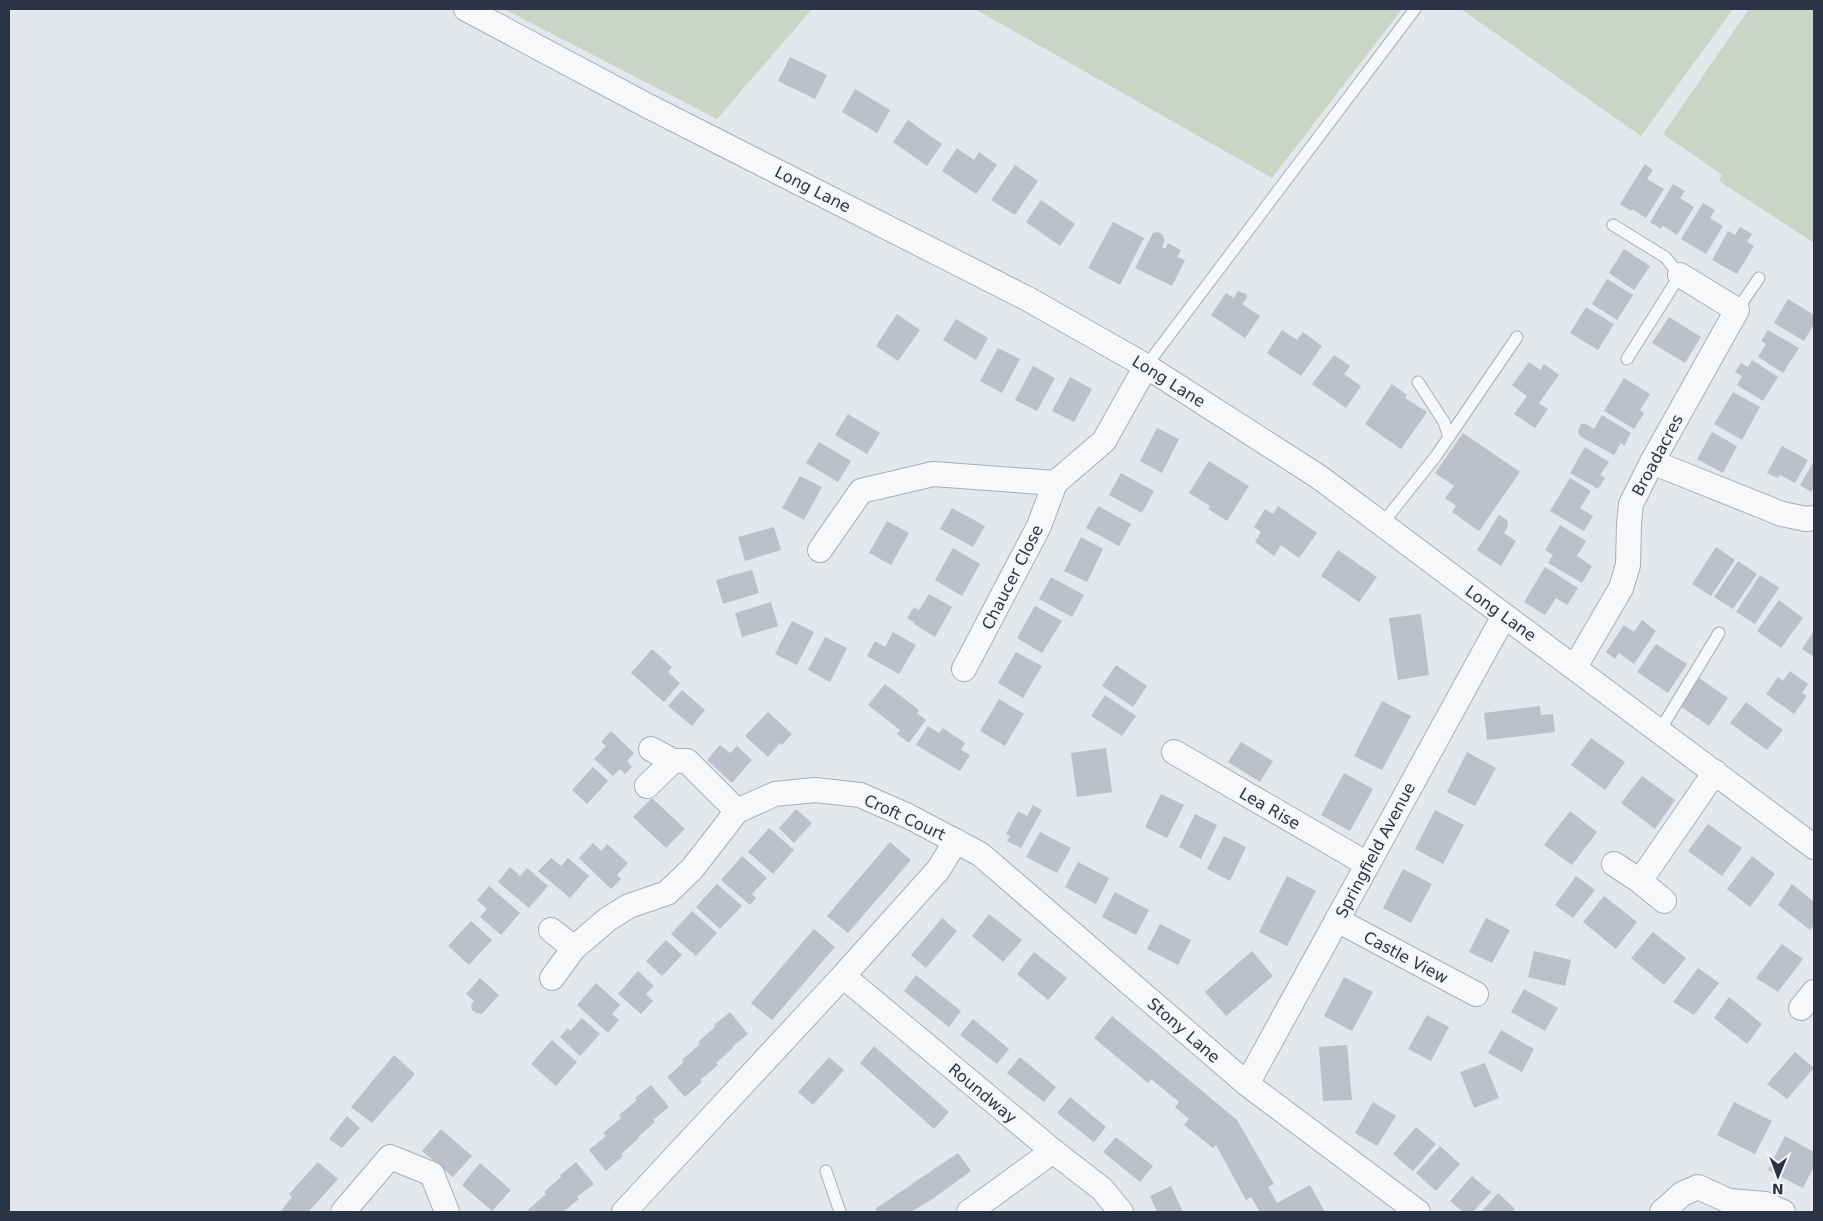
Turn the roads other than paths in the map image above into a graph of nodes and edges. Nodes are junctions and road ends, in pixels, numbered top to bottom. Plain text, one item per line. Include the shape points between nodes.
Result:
1 (466, 9) edge
2 (1415, 9) edge
3 (1613, 226) dead end
4 (1680, 275) junction
5 (1758, 278) dead end
6 (1737, 310) junction
7 (1517, 337) dead end
8 (1627, 359) dead end
9 (1146, 366) junction
10 (1418, 382) dead end
11 (1449, 436) junction
12 (1652, 462) junction
13 (1055, 483) junction
14 (1814, 518) edge
15 (1382, 524) junction
16 (820, 550) dead end
17 (1504, 616) junction
18 (1719, 633) dead end
19 (1575, 667) junction
20 (964, 669) dead end
21 (1660, 730) junction
22 (651, 749) dead end
23 (1174, 752) dead end
24 (673, 761) junction
25 (1715, 772) junction
26 (647, 786) dead end
27 (736, 811) junction
28 (956, 841) junction
29 (1814, 847) edge
30 (1366, 864) junction
31 (1614, 864) dead end
32 (1640, 881) junction
33 (1664, 901) dead end
34 (1337, 920) junction
35 (551, 930) dead end
36 (574, 948) junction
37 (843, 976) junction
38 (552, 978) dead end
39 (1476, 994) dead end
40 (1246, 1084) junction
41 (1053, 1151) junction
42 (826, 1171) dead end
43 (343, 1212) edge
44 (447, 1212) edge
45 (624, 1212) edge
46 (840, 1212) edge
47 (969, 1212) edge
48 (1121, 1212) edge
49 (1418, 1212) edge
50 (1662, 1212) edge
51 (1783, 1212) edge

1 - 9 street, Long Lane via 648,106 1028,299
2 - 9 lane
3 - 4 lane via 1665,257
4 - 6 street
4 - 8 lane
5 - 6 lane
6 - 12 street, Broadacres
7 - 11 lane
9 - 13 street via 1104,441
9 - 15 street, Long Lane via 1319,477
10 - 11 lane via 1444,422
11 - 15 lane
12 - 14 street via 1782,514
12 - 19 street, Broadacres via 1631,504 1628,565 1621,588
13 - 16 street via 933,474 861,491
13 - 20 street, Chaucer Close via 1039,526
15 - 17 street, Long Lane
17 - 19 street, Long Lane
17 - 30 street, Springfield Avenue
18 - 21 lane
19 - 21 street, Long Lane
21 - 25 street, Long Lane
22 - 24 street
23 - 30 street, Lea Rise
24 - 26 street
24 - 27 street via 687,761
25 - 29 street, Long Lane
25 - 32 street
27 - 28 street, Croft Court via 775,794 815,790 860,795
27 - 36 street, Croft Court via 692,869 667,893 629,906
28 - 37 street via 938,870
28 - 40 street, Stony Lane via 980,854
30 - 34 street, Springfield Avenue
31 - 32 street
32 - 33 street
34 - 39 street, Castle View
34 - 40 street, Springfield Avenue
35 - 36 street
36 - 38 street, Croft Court
37 - 41 street, Roundway
37 - 45 street
40 - 49 street, Stony Lane
41 - 47 street
41 - 48 street, Roundway via 1102,1189
42 - 46 lane
43 - 44 street via 390,1157 432,1174
50 - 51 street via 1682,1194 1698,1187 1729,1200 1765,1204

